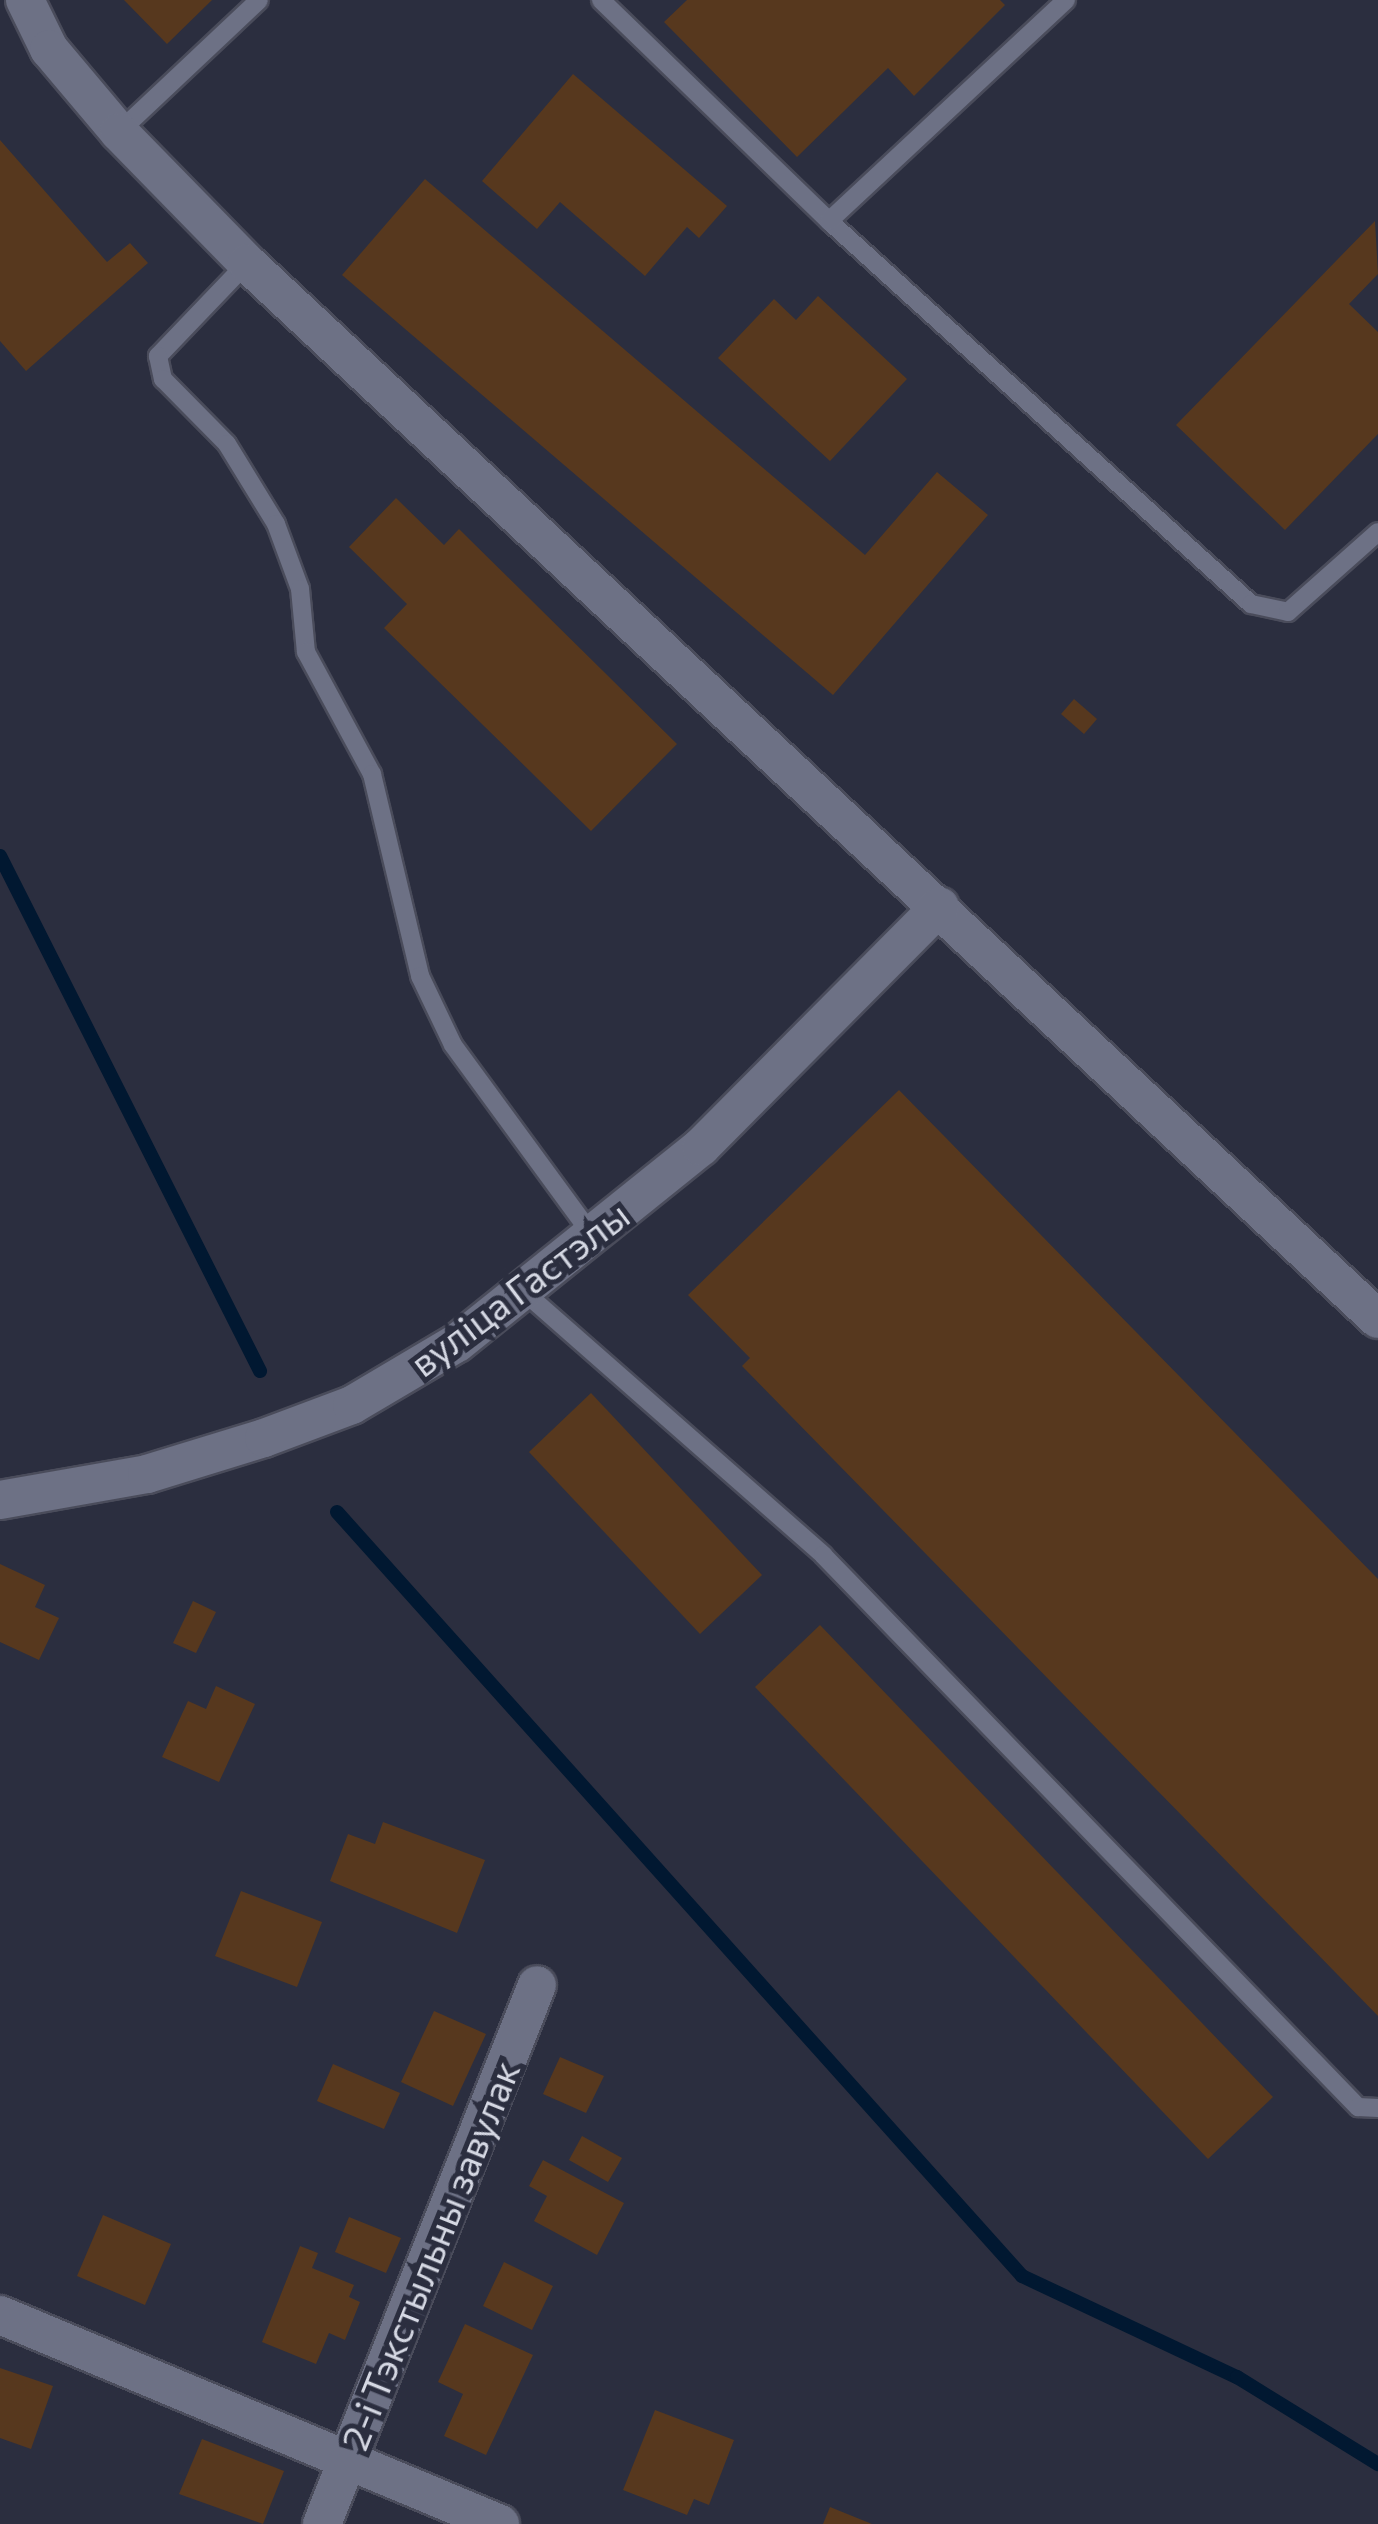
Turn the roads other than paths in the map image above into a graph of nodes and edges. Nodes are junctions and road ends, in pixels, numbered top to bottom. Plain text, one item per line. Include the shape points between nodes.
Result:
1 (24, 0) edge
2 (259, 0) edge
3 (601, 0) edge
4 (1066, 0) edge
5 (119, 132) junction
6 (829, 221) junction
7 (248, 263) junction
8 (1378, 532) edge
9 (940, 906) junction
10 (592, 1235) junction
11 (523, 1291) junction
12 (1378, 1319) edge
13 (0, 1500) edge
14 (537, 1986) dead end
15 (1378, 2108) edge
16 (0, 2316) edge
17 (346, 2462) junction
18 (322, 2524) edge
19 (500, 2524) edge

1 - 5 street via 49,48
2 - 5 lane
3 - 6 lane
4 - 6 lane
5 - 7 street
6 - 8 lane via 1251,604 1288,612
7 - 9 street
7 - 10 lane via 158,356 163,379 228,444 276,524 300,589 306,652 372,774 420,976 454,1045
9 - 10 street, вуліца Гастэлы via 702,1147
9 - 12 street
10 - 11 street, вуліца Гастэлы
11 - 13 street, вуліца Гастэлы via 457,1344 352,1405 147,1474
11 - 15 lane via 823,1555 1358,2107
14 - 17 street, 2-і Тэкстыльны завулак
16 - 17 street
17 - 18 street, 2-і Тэкстыльны завулак
17 - 19 street

